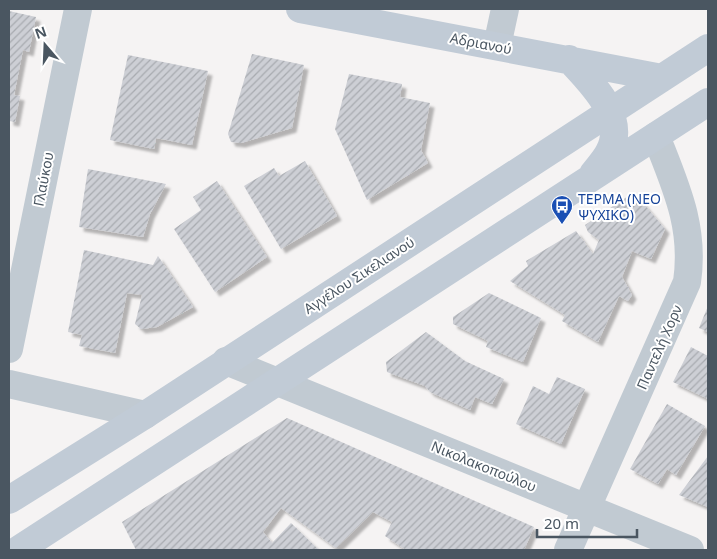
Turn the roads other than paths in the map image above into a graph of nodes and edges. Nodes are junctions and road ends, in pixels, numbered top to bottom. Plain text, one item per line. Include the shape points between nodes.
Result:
1 (78, 9) edge
2 (300, 9) edge
3 (505, 9) edge
4 (497, 46) junction
5 (708, 48) edge
6 (569, 59) junction
7 (662, 78) junction
8 (708, 102) edge
9 (611, 112) junction
10 (656, 136) junction
11 (589, 180) junction
12 (9, 349) edge
13 (226, 361) junction
14 (277, 383) junction
15 (9, 384) edge
16 (145, 415) junction
17 (9, 500) edge
18 (587, 507) junction
19 (33, 547) edge
20 (568, 550) edge
21 (690, 550) edge

1 - 12 street, Γλαύκου
2 - 4 street, Αδριανού
3 - 4 street
4 - 6 street, Αδριανού
5 - 7 street, Αγγέλου Σικελιανού
6 - 7 street, Αδριανού
6 - 9 street via 594,86
7 - 9 street, Αγγέλου Σικελιανού
8 - 10 street
9 - 11 street via 613,137 610,151
9 - 13 street, Αγγέλου Σικελιανού
10 - 11 street
10 - 18 street, Παντελή Χορν via 687,224 691,258 687,282
11 - 14 street
13 - 14 street, Νικολακοπούλου
13 - 16 street, Αγγέλου Σικελιανού
14 - 18 street, Νικολακοπούλου
14 - 19 street
15 - 16 street
16 - 17 street, Αγγέλου Σικελιανού
18 - 20 street, Παντελή Χορν
18 - 21 street, Νικολακοπούλου

